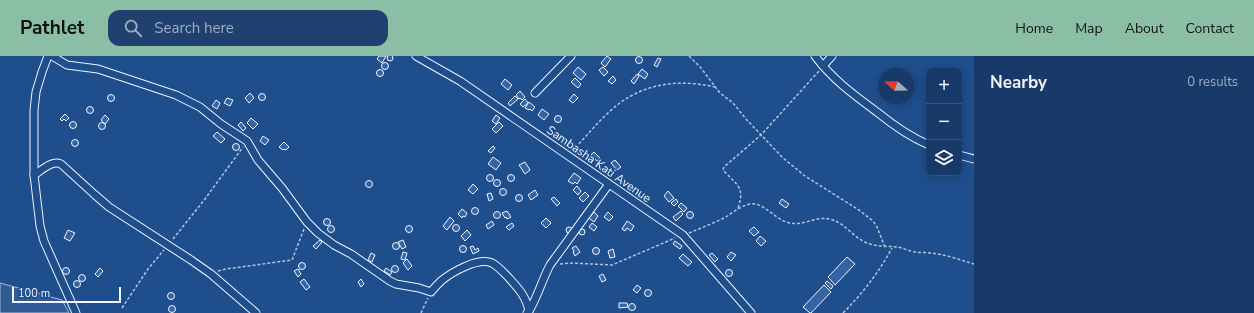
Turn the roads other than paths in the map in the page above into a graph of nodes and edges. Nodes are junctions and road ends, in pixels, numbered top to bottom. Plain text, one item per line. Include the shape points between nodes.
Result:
1 (48, 56) edge
2 (52, 56) edge
3 (416, 56) edge
4 (571, 56) edge
5 (815, 56) edge
6 (832, 56) edge
7 (823, 66) junction
8 (535, 93) dead end
9 (926, 143) edge
10 (962, 156) edge
11 (974, 159) edge
12 (34, 175) junction
13 (608, 184) junction
14 (528, 312) edge
15 (76, 313) edge
16 (256, 313) edge
17 (751, 313) edge

1 - 12 street via 36,92
2 - 14 street via 67,64 113,74 188,100 200,107 247,142 307,222 326,240 390,281 431,292 453,273 484,261 499,268 517,286 525,298
3 - 13 street, Sambasha Kati Avenue via 460,81
4 - 8 street
5 - 7 street
6 - 7 street
7 - 9 street via 852,94 891,123
10 - 11 street
12 - 15 street via 44,240
12 - 16 street via 52,163 58,163 109,206 211,274
13 - 14 street via 550,265
13 - 17 street, Sambasha Kati Avenue via 683,235

